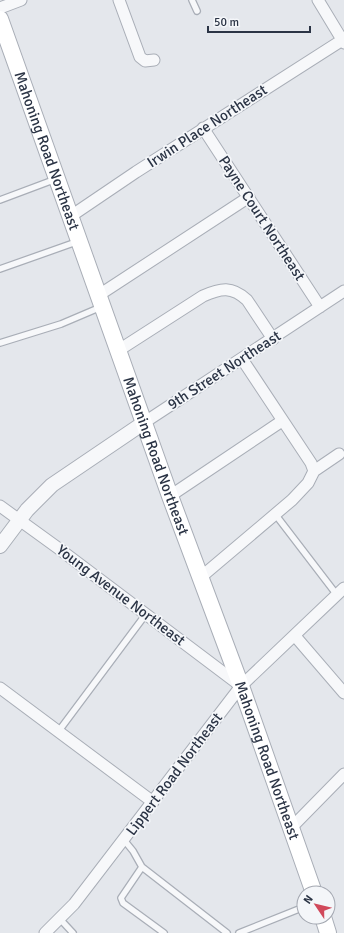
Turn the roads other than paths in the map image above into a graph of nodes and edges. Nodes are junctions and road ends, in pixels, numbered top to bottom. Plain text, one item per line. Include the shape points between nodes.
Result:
1 (21, 0) edge
2 (119, 0) edge
3 (192, 0) edge
4 (318, 0) edge
5 (0, 8) edge
6 (197, 11) dead end
7 (0, 19) edge
8 (4, 41) edge
9 (343, 41) edge
10 (154, 60) dead end
11 (203, 128) junction
12 (57, 178) junction
13 (248, 198) junction
14 (0, 200) edge
15 (71, 216) junction
16 (80, 240) junction
17 (0, 269) edge
18 (344, 291) edge
19 (101, 301) junction
20 (320, 307) junction
21 (272, 338) junction
22 (0, 343) edge
23 (119, 350) junction
24 (242, 359) junction
25 (282, 421) junction
26 (145, 422) junction
27 (342, 457) edge
28 (314, 471) junction
29 (170, 496) junction
30 (0, 506) edge
31 (275, 514) junction
32 (19, 520) junction
33 (0, 546) edge
34 (201, 577) junction
35 (341, 592) edge
36 (146, 614) junction
37 (295, 636) junction
38 (241, 686) junction
39 (0, 688) edge
40 (344, 693) edge
41 (58, 732) junction
42 (343, 777) edge
43 (152, 802) junction
44 (291, 828) junction
45 (124, 840) junction
46 (142, 867) junction
47 (311, 885) edge
48 (296, 910) edge
49 (60, 919) junction
50 (45, 933) edge
51 (73, 933) edge
52 (164, 933) edge
53 (227, 933) edge
54 (239, 933) edge

1 - 5 street
2 - 10 street via 140,57 145,61
3 - 6 lane
4 - 9 street
7 - 8 main road, Mahoning Road Northeast
8 - 12 main road, Mahoning Road Northeast
9 - 11 street, Irwin Place Northeast
11 - 13 street, Payne Court Northeast
11 - 15 street, Irwin Place Northeast
12 - 14 lane
12 - 15 main road, Mahoning Road Northeast
13 - 19 street
13 - 20 street, Payne Court Northeast
15 - 16 main road, Mahoning Road Northeast
16 - 17 lane
16 - 19 main road, Mahoning Road Northeast
18 - 20 street, 9th Street Northeast
19 - 22 lane via 61,324
19 - 23 main road, Mahoning Road Northeast
20 - 21 street, 9th Street Northeast
21 - 23 street via 248,300 226,289 203,296
21 - 24 street, 9th Street Northeast
23 - 26 main road, Mahoning Road Northeast
24 - 25 street
24 - 26 street, 9th Street Northeast
25 - 28 street
25 - 29 street
26 - 29 main road, Mahoning Road Northeast
26 - 32 street, 9th Street Northeast via 52,485
27 - 28 street
28 - 31 street via 302,490
29 - 34 main road, Mahoning Road Northeast
30 - 32 street, Young Avenue Northeast
31 - 34 street
31 - 35 lane
32 - 33 street, 9th Street Northeast
32 - 36 street, Young Avenue Northeast
34 - 38 main road, Mahoning Road Northeast
35 - 37 street, Lippert Road Northeast
36 - 38 street, Young Avenue Northeast
36 - 41 lane
37 - 38 street, Lippert Road Northeast
37 - 40 street
38 - 43 street, Lippert Road Northeast
38 - 44 main road, Mahoning Road Northeast
39 - 41 street
41 - 43 street
42 - 44 street
43 - 45 street, Lippert Road Northeast
44 - 47 main road, Mahoning Road Northeast
45 - 46 lane
45 - 49 street, Lippert Road Northeast
46 - 52 lane via 121,898 123,903
46 - 53 lane
48 - 54 lane
49 - 50 street, Lippert Road Northeast
49 - 51 lane

